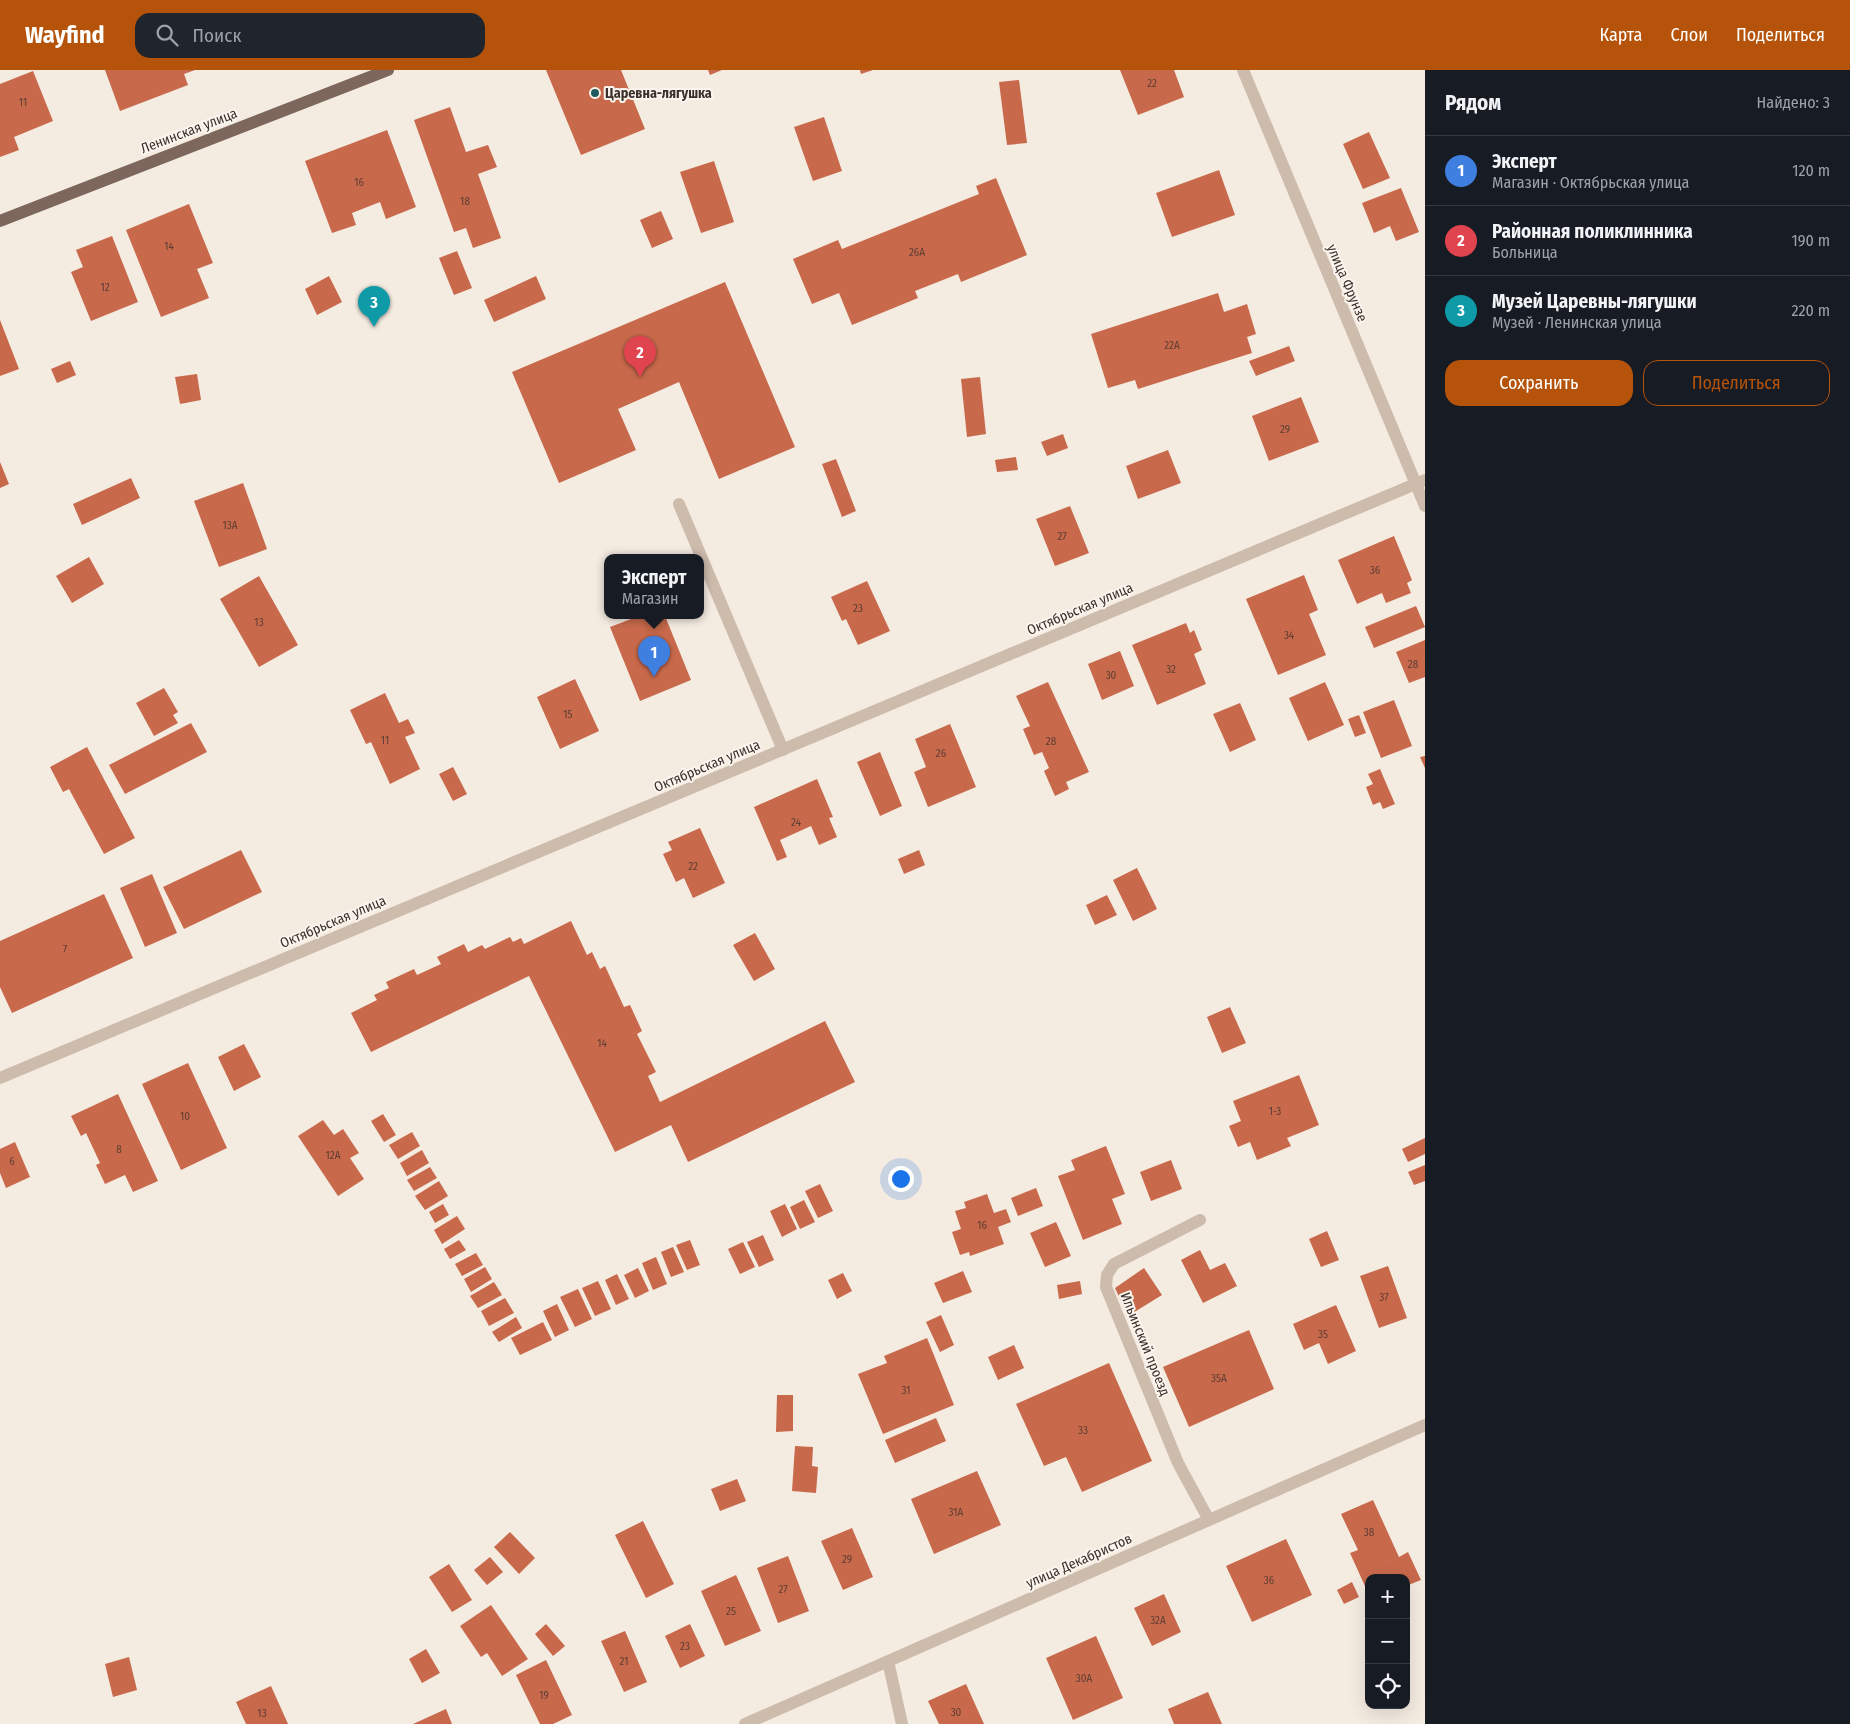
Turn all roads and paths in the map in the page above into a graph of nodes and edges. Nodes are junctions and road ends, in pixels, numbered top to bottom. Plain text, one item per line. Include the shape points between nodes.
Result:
1 (388, 70) edge
2 (1243, 70) edge
3 (0, 221) edge
4 (1420, 482) edge
5 (679, 504) dead end
6 (1425, 506) edge
7 (700, 554) edge
8 (704, 564) edge
9 (782, 750) junction
10 (0, 1078) edge
11 (1200, 1220) dead end
12 (1425, 1425) edge
13 (1209, 1520) junction
14 (888, 1661) junction
15 (745, 1724) edge
16 (902, 1724) edge

1 - 3 main road, Ленинская улица
2 - 4 street, улица Фрунзе
4 - 6 street, улица Фрунзе
4 - 9 street, Октябрьская улица
5 - 7 street
8 - 9 street
9 - 10 street, Октябрьская улица
11 - 13 street, Ильинский проезд via 1114,1264 1107,1275 1106,1288 1178,1463
12 - 13 street, улица Декабристов
13 - 14 street, улица Декабристов
14 - 15 street, улица Декабристов
14 - 16 street

